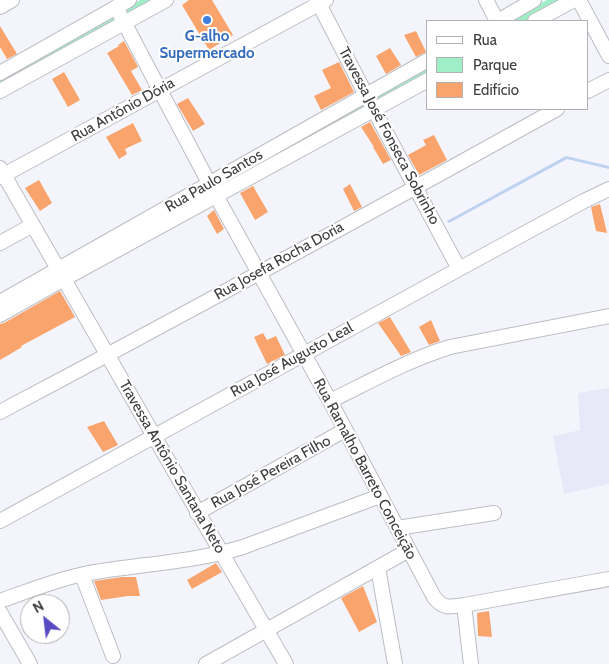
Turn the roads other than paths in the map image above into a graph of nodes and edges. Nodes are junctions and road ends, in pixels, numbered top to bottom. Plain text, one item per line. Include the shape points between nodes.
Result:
1 (12, 0) edge
2 (129, 0) edge
3 (166, 0) edge
4 (486, 0) edge
5 (534, 0) edge
6 (574, 0) edge
7 (579, 0) edge
8 (321, 1) edge
9 (0, 7) edge
10 (116, 7) junction
11 (497, 20) edge
12 (500, 20) edge
13 (537, 20) edge
14 (124, 23) junction
15 (609, 56) edge
16 (426, 61) edge
17 (0, 73) edge
18 (609, 80) edge
19 (426, 81) edge
20 (159, 90) junction
21 (589, 90) edge
22 (0, 91) edge
23 (366, 95) junction
24 (374, 110) junction
25 (549, 111) edge
26 (1, 174) edge
27 (416, 187) junction
28 (213, 189) junction
29 (609, 190) edge
30 (33, 225) junction
31 (0, 244) edge
32 (459, 268) junction
33 (258, 272) junction
34 (61, 274) junction
35 (0, 302) edge
36 (0, 315) edge
37 (609, 316) edge
38 (304, 354) junction
39 (108, 355) junction
40 (330, 401) junction
41 (0, 412) edge
42 (345, 430) junction
43 (154, 436) junction
44 (380, 496) junction
45 (197, 513) junction
46 (494, 513) dead end
47 (0, 521) edge
48 (397, 528) junction
49 (409, 550) junction
50 (221, 553) junction
51 (378, 568) junction
52 (82, 575) junction
53 (609, 579) edge
54 (0, 601) edge
55 (464, 605) junction
56 (0, 612) edge
57 (266, 630) junction
58 (113, 656) dead end
59 (30, 664) edge
60 (206, 664) edge
61 (286, 664) edge
62 (395, 664) edge
63 (471, 664) edge

1 - 9 street
2 - 10 street
3 - 14 street
4 - 11 street
5 - 12 street
6 - 13 street
7 - 15 street
8 - 20 street, Rua Antônio Dória
8 - 23 street, Travessa José Fonseca Sobrinho
10 - 14 street, Rua Ramalho Barreto Conceição
10 - 17 street
14 - 20 street, Rua Ramalho Barreto Conceição
14 - 22 street
16 - 23 street, Rua Paulo Santos
18 - 21 street
19 - 24 street, Rua Paulo Santos
20 - 26 street, Rua Antônio Dória
20 - 28 street, Rua Ramalho Barreto Conceição
23 - 24 street, Travessa José Fonseca Sobrinho
23 - 28 street, Rua Paulo Santos
24 - 27 street, Travessa José Fonseca Sobrinho
24 - 28 street, Rua Paulo Santos
25 - 27 street, Rua Josefa Rocha Doria
26 - 30 street, Travessa Antônio Santana Neto
27 - 32 street, Travessa José Fonseca Sobrinho
27 - 33 street, Rua Josefa Rocha Doria
28 - 33 street, Rua Ramalho Barreto Conceição
28 - 34 street, Rua Paulo Santos
29 - 32 street, Rua José Augusto Leal
30 - 31 street
30 - 34 street, Travessa Antônio Santana Neto
32 - 38 street, Rua José Augusto Leal
33 - 38 street, Rua Ramalho Barreto Conceição
33 - 39 street, Rua Josefa Rocha Doria
34 - 35 street, Rua Paulo Santos
34 - 36 street, Rua Paulo Santos
34 - 39 street, Travessa Antônio Santana Neto
37 - 40 street via 430,353
38 - 40 street, Rua Ramalho Barreto Conceição
38 - 43 street, Rua José Augusto Leal
39 - 41 street, Rua Josefa Rocha Doria
39 - 43 street, Travessa Antônio Santana Neto
40 - 42 street, Rua Ramalho Barreto Conceição
42 - 44 street, Rua Ramalho Barreto Conceição
42 - 45 street, Rua José Pereira Filho
43 - 45 street, Travessa Antônio Santana Neto
43 - 47 street, Rua José Augusto Leal
44 - 48 street, Rua Ramalho Barreto Conceição
44 - 50 street
45 - 50 street, Travessa Antônio Santana Neto
46 - 48 street
48 - 49 street, Rua Ramalho Barreto Conceição
49 - 51 street
49 - 55 street, Rua Ramalho Barreto Conceição via 442,605
50 - 52 street
50 - 57 street, Travessa Antônio Santana Neto
51 - 57 street
51 - 62 street
52 - 54 street via 51,582
52 - 58 street
53 - 55 street
55 - 63 street
56 - 59 street
57 - 60 street
57 - 61 street, Travessa Antônio Santana Neto

